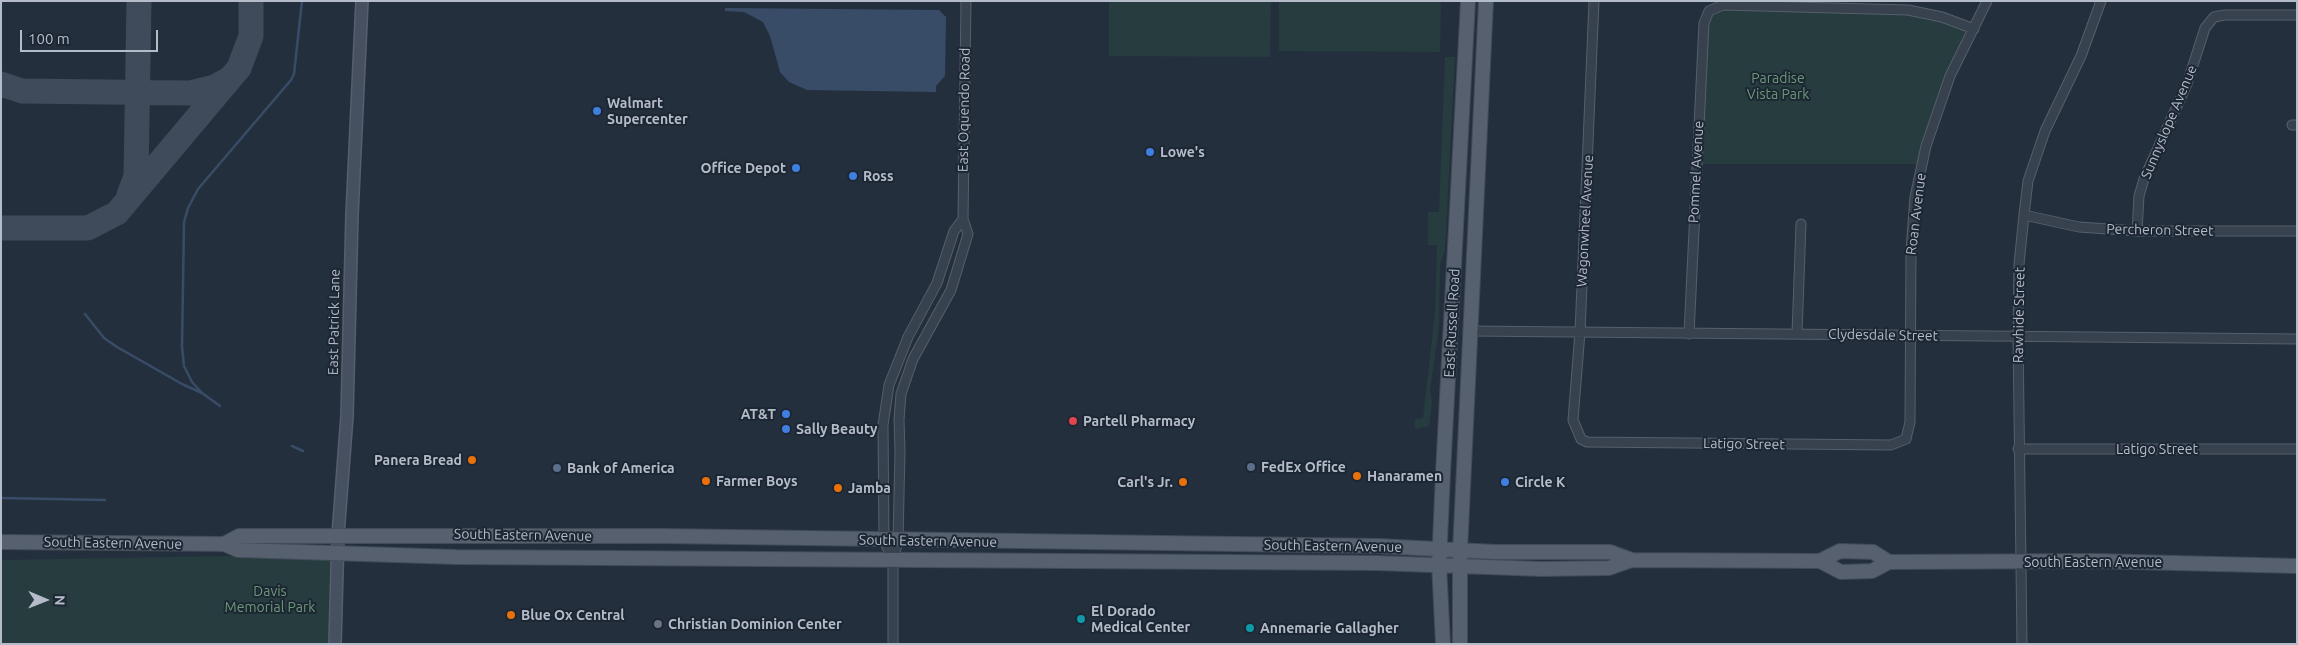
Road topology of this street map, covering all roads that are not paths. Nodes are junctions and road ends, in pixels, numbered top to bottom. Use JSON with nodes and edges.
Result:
{"nodes":[{"id":1,"x":362,"y":1,"type":"edge"},
{"id":2,"x":966,"y":1,"type":"edge"},
{"id":3,"x":1468,"y":1,"type":"edge"},
{"id":4,"x":1486,"y":1,"type":"edge"},
{"id":5,"x":1594,"y":1,"type":"edge"},
{"id":6,"x":1987,"y":1,"type":"edge"},
{"id":7,"x":2101,"y":1,"type":"edge"},
{"id":8,"x":2297,"y":16,"type":"edge"},
{"id":9,"x":1974,"y":29,"type":"junction"},
{"id":10,"x":2024,"y":215,"type":"junction"},
{"id":11,"x":963,"y":219,"type":"junction"},
{"id":12,"x":1801,"y":224,"type":"dead end"},
{"id":13,"x":1457,"y":226,"type":"junction"},
{"id":14,"x":1475,"y":227,"type":"junction"},
{"id":15,"x":2297,"y":231,"type":"edge"},
{"id":16,"x":2137,"y":232,"type":"junction"},
{"id":17,"x":1470,"y":331,"type":"junction"},
{"id":18,"x":1580,"y":332,"type":"junction"},
{"id":19,"x":1688,"y":334,"type":"junction"},
{"id":20,"x":1797,"y":334,"type":"junction"},
{"id":21,"x":1909,"y":335,"type":"junction"},
{"id":22,"x":2018,"y":336,"type":"junction"},
{"id":23,"x":2297,"y":339,"type":"edge"},
{"id":24,"x":1581,"y":439,"type":"joint"},
{"id":25,"x":1906,"y":439,"type":"joint"},
{"id":26,"x":2018,"y":449,"type":"junction"},
{"id":27,"x":2297,"y":449,"type":"edge"},
{"id":28,"x":338,"y":535,"type":"junction"},
{"id":29,"x":884,"y":541,"type":"junction"},
{"id":30,"x":898,"y":541,"type":"junction"},
{"id":31,"x":1,"y":542,"type":"edge"},
{"id":32,"x":1154,"y":543,"type":"junction"},
{"id":33,"x":224,"y":544,"type":"junction"},
{"id":34,"x":1440,"y":549,"type":"junction"},
{"id":35,"x":1460,"y":550,"type":"junction"},
{"id":36,"x":338,"y":554,"type":"junction"},
{"id":37,"x":893,"y":559,"type":"junction"},
{"id":38,"x":1632,"y":560,"type":"junction"},
{"id":39,"x":1158,"y":561,"type":"junction"},
{"id":40,"x":1820,"y":561,"type":"junction"},
{"id":41,"x":1889,"y":562,"type":"junction"},
{"id":42,"x":2021,"y":562,"type":"junction"},
{"id":43,"x":1440,"y":564,"type":"junction"},
{"id":44,"x":1459,"y":565,"type":"junction"},
{"id":45,"x":2297,"y":566,"type":"edge"},
{"id":46,"x":335,"y":644,"type":"edge"},
{"id":47,"x":893,"y":644,"type":"edge"},
{"id":48,"x":1443,"y":644,"type":"edge"},
{"id":49,"x":1460,"y":644,"type":"edge"},
{"id":50,"x":2022,"y":644,"type":"edge"}],
"edges":[{"from":1,"to":28,"type":"street","name":"East Patrick Lane"},
{"from":2,"to":11,"type":"street","name":"East Oquendo Road"},
{"from":3,"to":13,"type":"main road","name":"East Russell Road"},
{"from":4,"to":14,"type":"main road","name":"East Russell Road"},
{"from":5,"to":18,"type":"street","name":"Wagonwheel Avenue"},
{"from":6,"to":9,"type":"street","name":"Roan Avenue"},
{"from":7,"to":10,"type":"street","name":"Rawhide Street"},
{"from":8,"to":16,"type":"street","name":"Sunnyslope Avenue"},
{"from":9,"to":19,"type":"street","name":"Pommel Avenue"},
{"from":9,"to":21,"type":"street","name":"Roan Avenue"},
{"from":10,"to":16,"type":"street","name":"Percheron Street"},
{"from":10,"to":22,"type":"street","name":"Rawhide Street"},
{"from":11,"to":29,"type":"street","name":"East Oquendo Road"},
{"from":11,"to":30,"type":"street","name":"East Oquendo Road"},
{"from":12,"to":20,"type":"street"},
{"from":13,"to":14,"type":"main road"},
{"from":13,"to":34,"type":"main road","name":"East Russell Road"},
{"from":14,"to":17,"type":"main road","name":"East Russell Road"},
{"from":15,"to":16,"type":"street","name":"Percheron Street"},
{"from":17,"to":18,"type":"street","name":"Clydesdale Street"},
{"from":17,"to":35,"type":"main road","name":"East Russell Road"},
{"from":18,"to":19,"type":"street","name":"Clydesdale Street"},
{"from":18,"to":24,"type":"street","name":"Wagonwheel Avenue"},
{"from":19,"to":20,"type":"street","name":"Clydesdale Street"},
{"from":20,"to":21,"type":"street","name":"Clydesdale Street"},
{"from":21,"to":22,"type":"street","name":"Clydesdale Street"},
{"from":21,"to":25,"type":"street","name":"Roan Avenue"},
{"from":22,"to":23,"type":"street","name":"Clydesdale Street"},
{"from":22,"to":26,"type":"street","name":"Rawhide Street"},
{"from":24,"to":25,"type":"street","name":"Latigo Street"},
{"from":26,"to":27,"type":"street","name":"Latigo Street"},
{"from":26,"to":42,"type":"street","name":"Rawhide Street"},
{"from":28,"to":29,"type":"main road","name":"South Eastern Avenue"},
{"from":28,"to":33,"type":"main road","name":"South Eastern Avenue"},
{"from":28,"to":36,"type":"street","name":"East Patrick Lane"},
{"from":29,"to":30,"type":"main road","name":"South Eastern Avenue"},
{"from":29,"to":37,"type":"street","name":"East Oquendo Road"},
{"from":30,"to":32,"type":"main road","name":"South Eastern Avenue"},
{"from":30,"to":37,"type":"street","name":"East Oquendo Road"},
{"from":31,"to":33,"type":"main road","name":"South Eastern Avenue"},
{"from":32,"to":34,"type":"main road","name":"South Eastern Avenue"},
{"from":32,"to":39,"type":"main road"},
{"from":33,"to":36,"type":"main road","name":"South Eastern Avenue"},
{"from":34,"to":35,"type":"main road","name":"South Eastern Avenue"},
{"from":34,"to":43,"type":"main road","name":"East Russell Road"},
{"from":35,"to":38,"type":"main road","name":"South Eastern Avenue"},
{"from":35,"to":44,"type":"main road","name":"East Russell Road"},
{"from":36,"to":37,"type":"main road","name":"South Eastern Avenue"},
{"from":36,"to":46,"type":"street","name":"East Patrick Lane"},
{"from":37,"to":39,"type":"main road","name":"South Eastern Avenue"},
{"from":37,"to":47,"type":"street","name":"East Oquendo Road"},
{"from":38,"to":40,"type":"main road","name":"South Eastern Avenue"},
{"from":38,"to":44,"type":"main road","name":"South Eastern Avenue"},
{"from":39,"to":43,"type":"main road","name":"South Eastern Avenue"},
{"from":40,"to":41,"type":"main road","name":"South Eastern Avenue"},
{"from":40,"to":41,"type":"main road","name":"South Eastern Avenue"},
{"from":41,"to":42,"type":"main road","name":"South Eastern Avenue"},
{"from":42,"to":45,"type":"main road","name":"South Eastern Avenue"},
{"from":42,"to":50,"type":"street","name":"Rawhide Street"},
{"from":43,"to":44,"type":"main road","name":"South Eastern Avenue"},
{"from":43,"to":48,"type":"main road","name":"East Russell Road"},
{"from":44,"to":49,"type":"main road","name":"East Russell Road"}]}
